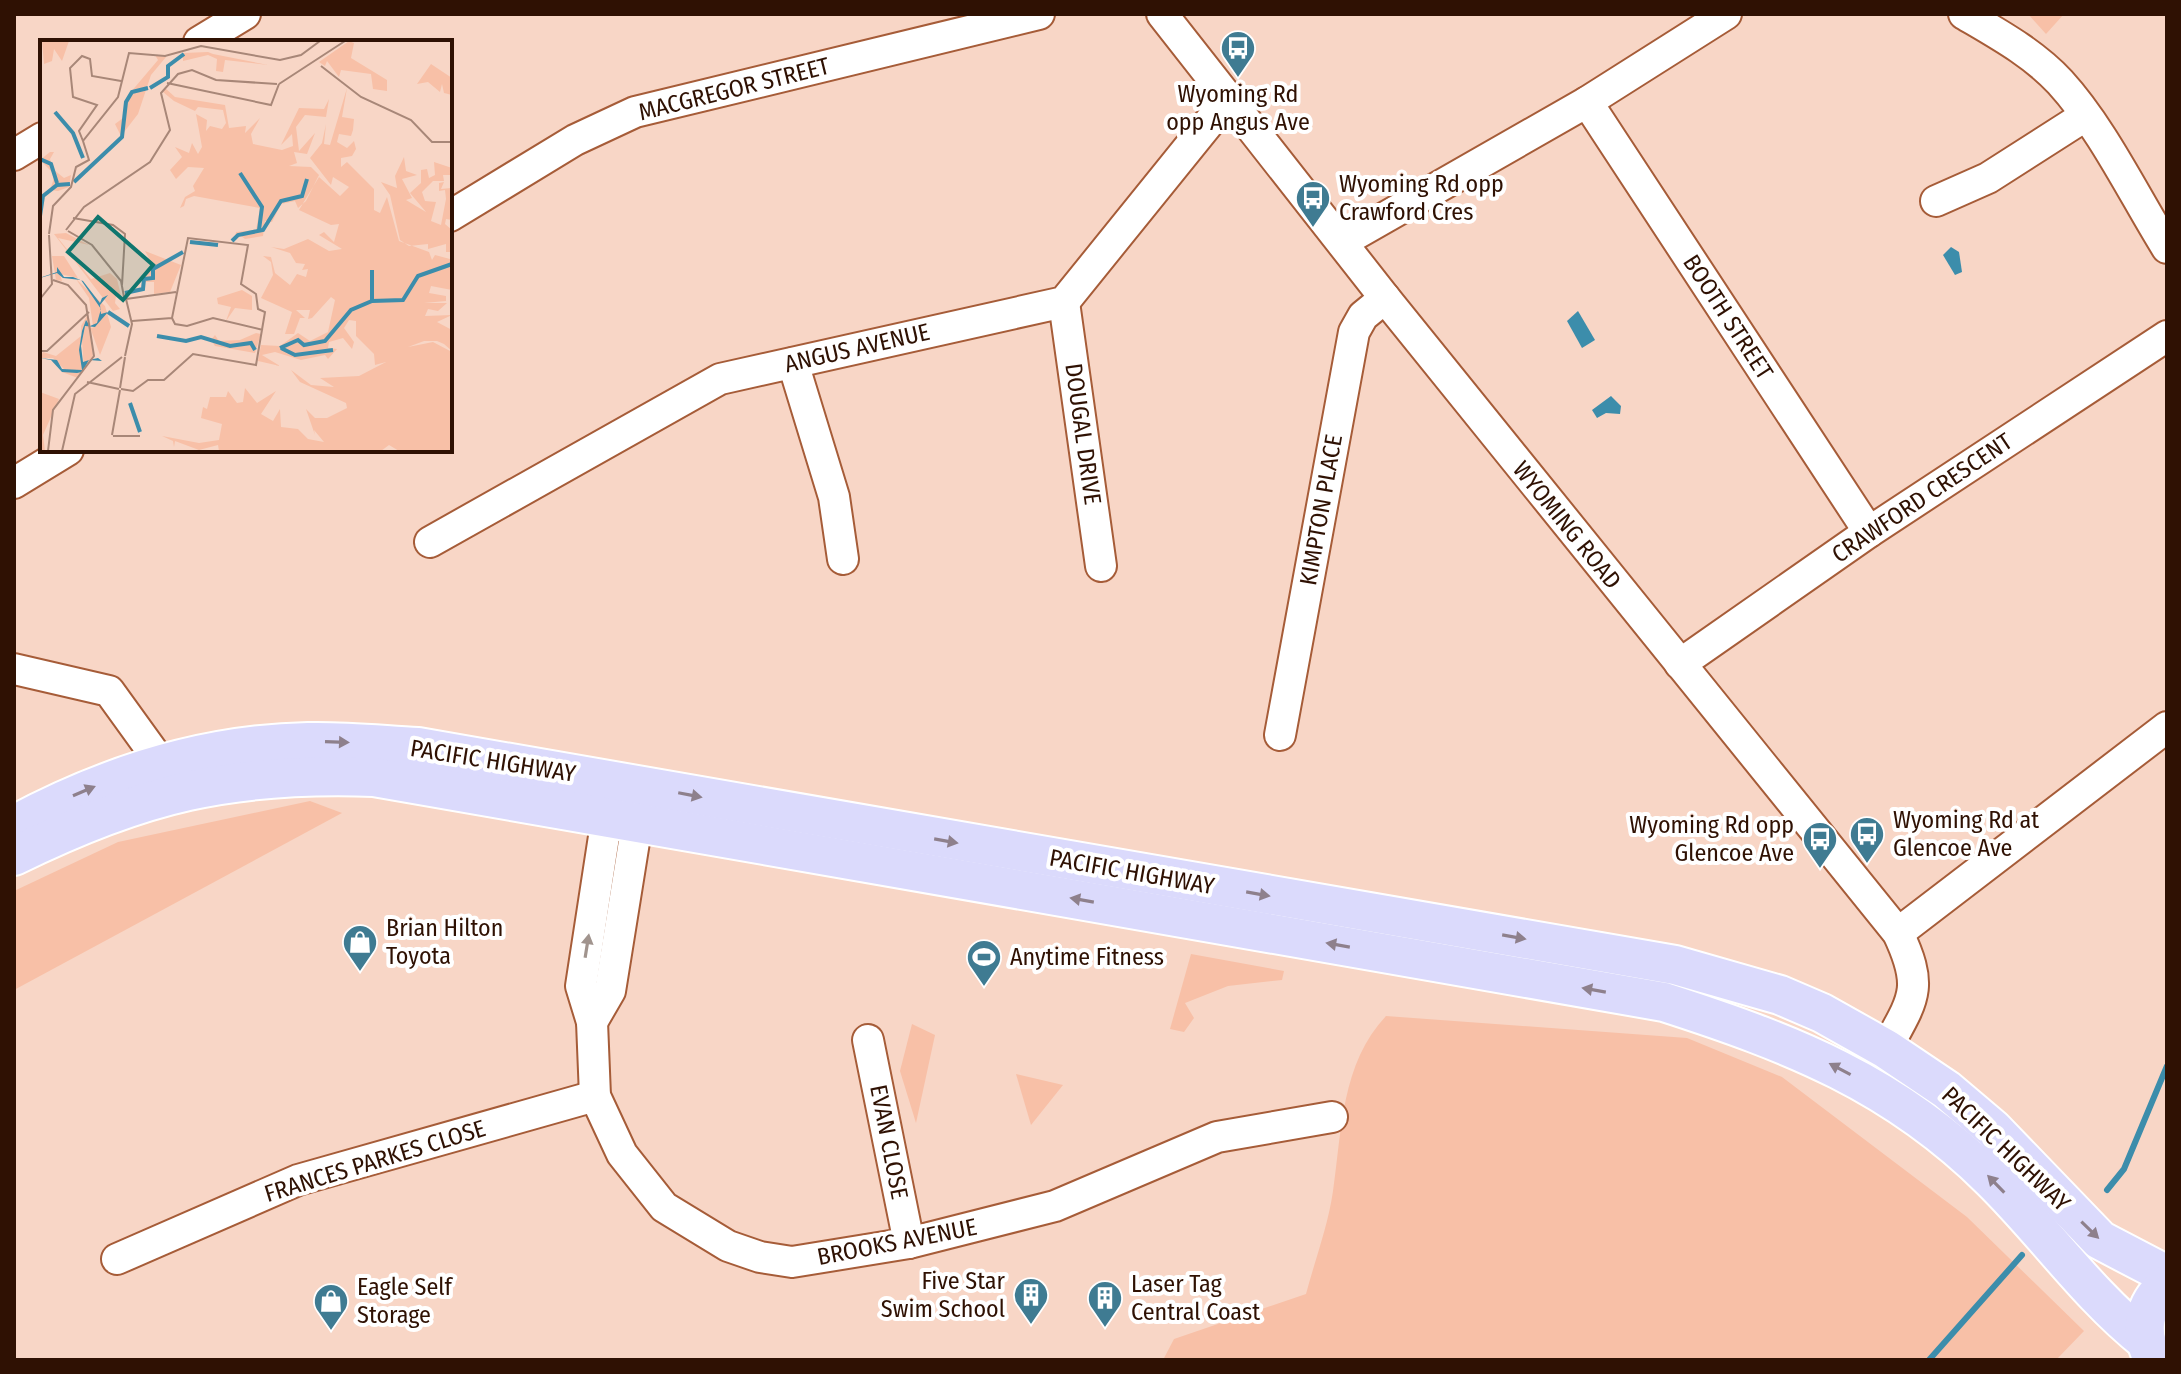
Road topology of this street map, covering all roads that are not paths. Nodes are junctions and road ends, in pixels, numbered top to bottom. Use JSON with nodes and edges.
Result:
{"nodes":[{"id":1,"x":245,"y":14,"type":"edge"},
{"id":2,"x":1039,"y":14,"type":"edge"},
{"id":3,"x":1162,"y":14,"type":"edge"},
{"id":4,"x":1726,"y":14,"type":"edge"},
{"id":5,"x":1964,"y":14,"type":"edge"},
{"id":6,"x":202,"y":40,"type":"edge"},
{"id":7,"x":1228,"y":99,"type":"junction"},
{"id":8,"x":1587,"y":102,"type":"junction"},
{"id":9,"x":2085,"y":116,"type":"junction"},
{"id":10,"x":40,"y":139,"type":"edge"},
{"id":11,"x":14,"y":155,"type":"edge"},
{"id":12,"x":1936,"y":201,"type":"dead end"},
{"id":13,"x":452,"y":215,"type":"edge"},
{"id":14,"x":1342,"y":242,"type":"junction"},
{"id":15,"x":2167,"y":248,"type":"edge"},
{"id":16,"x":1385,"y":298,"type":"junction"},
{"id":17,"x":1064,"y":302,"type":"junction"},
{"id":18,"x":2167,"y":336,"type":"edge"},
{"id":19,"x":793,"y":363,"type":"junction"},
{"id":20,"x":65,"y":452,"type":"edge"},
{"id":21,"x":14,"y":483,"type":"edge"},
{"id":22,"x":1869,"y":532,"type":"junction"},
{"id":23,"x":430,"y":542,"type":"dead end"},
{"id":24,"x":843,"y":559,"type":"dead end"},
{"id":25,"x":1101,"y":566,"type":"dead end"},
{"id":26,"x":1680,"y":664,"type":"junction"},
{"id":27,"x":14,"y":669,"type":"edge"},
{"id":28,"x":2167,"y":727,"type":"edge"},
{"id":29,"x":1280,"y":735,"type":"dead end"},
{"id":30,"x":161,"y":763,"type":"junction"},
{"id":31,"x":614,"y":781,"type":"junction"},
{"id":32,"x":622,"y":820,"type":"junction"},
{"id":33,"x":14,"y":825,"type":"edge"},
{"id":34,"x":14,"y":856,"type":"edge"},
{"id":35,"x":1898,"y":933,"type":"junction"},
{"id":36,"x":868,"y":1040,"type":"dead end"},
{"id":37,"x":1886,"y":1049,"type":"junction"},
{"id":38,"x":595,"y":1096,"type":"junction"},
{"id":39,"x":1332,"y":1117,"type":"dead end"},
{"id":40,"x":1952,"y":1143,"type":"junction"},
{"id":41,"x":909,"y":1243,"type":"junction"},
{"id":42,"x":117,"y":1259,"type":"dead end"},
{"id":43,"x":2167,"y":1275,"type":"edge"},
{"id":44,"x":2167,"y":1285,"type":"edge"},
{"id":45,"x":2146,"y":1351,"type":"edge"}],
"edges":[{"from":1,"to":6,"type":"street"},
{"from":2,"to":13,"type":"street","name":"MACGREGOR STREET"},
{"from":3,"to":7,"type":"street","name":"WYOMING ROAD"},
{"from":4,"to":8,"type":"street"},
{"from":5,"to":9,"type":"street"},
{"from":7,"to":14,"type":"street","name":"WYOMING ROAD"},
{"from":7,"to":17,"type":"street"},
{"from":8,"to":14,"type":"street"},
{"from":8,"to":22,"type":"street","name":"BOOTH STREET"},
{"from":9,"to":12,"type":"street"},
{"from":9,"to":15,"type":"street"},
{"from":10,"to":11,"type":"street"},
{"from":14,"to":16,"type":"street","name":"WYOMING ROAD"},
{"from":16,"to":26,"type":"street","name":"WYOMING ROAD"},
{"from":16,"to":29,"type":"street","name":"KIMPTON PLACE"},
{"from":17,"to":19,"type":"street","name":"ANGUS AVENUE"},
{"from":17,"to":25,"type":"street","name":"DOUGAL DRIVE"},
{"from":18,"to":22,"type":"street","name":"CRAWFORD CRESCENT"},
{"from":19,"to":23,"type":"street","name":"ANGUS AVENUE"},
{"from":19,"to":24,"type":"street"},
{"from":20,"to":21,"type":"street"},
{"from":22,"to":26,"type":"street","name":"CRAWFORD CRESCENT"},
{"from":26,"to":35,"type":"street","name":"WYOMING ROAD"},
{"from":27,"to":30,"type":"street"},
{"from":28,"to":35,"type":"street"},
{"from":30,"to":31,"type":"main road","name":"PACIFIC HIGHWAY","one_way":true},
{"from":33,"to":30,"type":"main road","name":"PACIFIC HIGHWAY","one_way":true},
{"from":31,"to":32,"type":"street"},
{"from":31,"to":37,"type":"main road","name":"PACIFIC HIGHWAY","one_way":true},
{"from":32,"to":34,"type":"main road","name":"PACIFIC HIGHWAY"},
{"from":32,"to":38,"type":"street","name":"BROOKS AVENUE"},
{"from":40,"to":32,"type":"main road","name":"PACIFIC HIGHWAY","one_way":true},
{"from":35,"to":37,"type":"street","name":"WYOMING ROAD"},
{"from":36,"to":41,"type":"street","name":"EVAN CLOSE"},
{"from":37,"to":40,"type":"main road"},
{"from":37,"to":43,"type":"main road","name":"PACIFIC HIGHWAY","one_way":true},
{"from":38,"to":41,"type":"street","name":"BROOKS AVENUE"},
{"from":38,"to":42,"type":"street","name":"FRANCES PARKES CLOSE"},
{"from":39,"to":41,"type":"street","name":"BROOKS AVENUE"},
{"from":45,"to":40,"type":"main road","name":"PACIFIC HIGHWAY","one_way":true},
{"from":44,"to":45,"type":"main road"}]}
